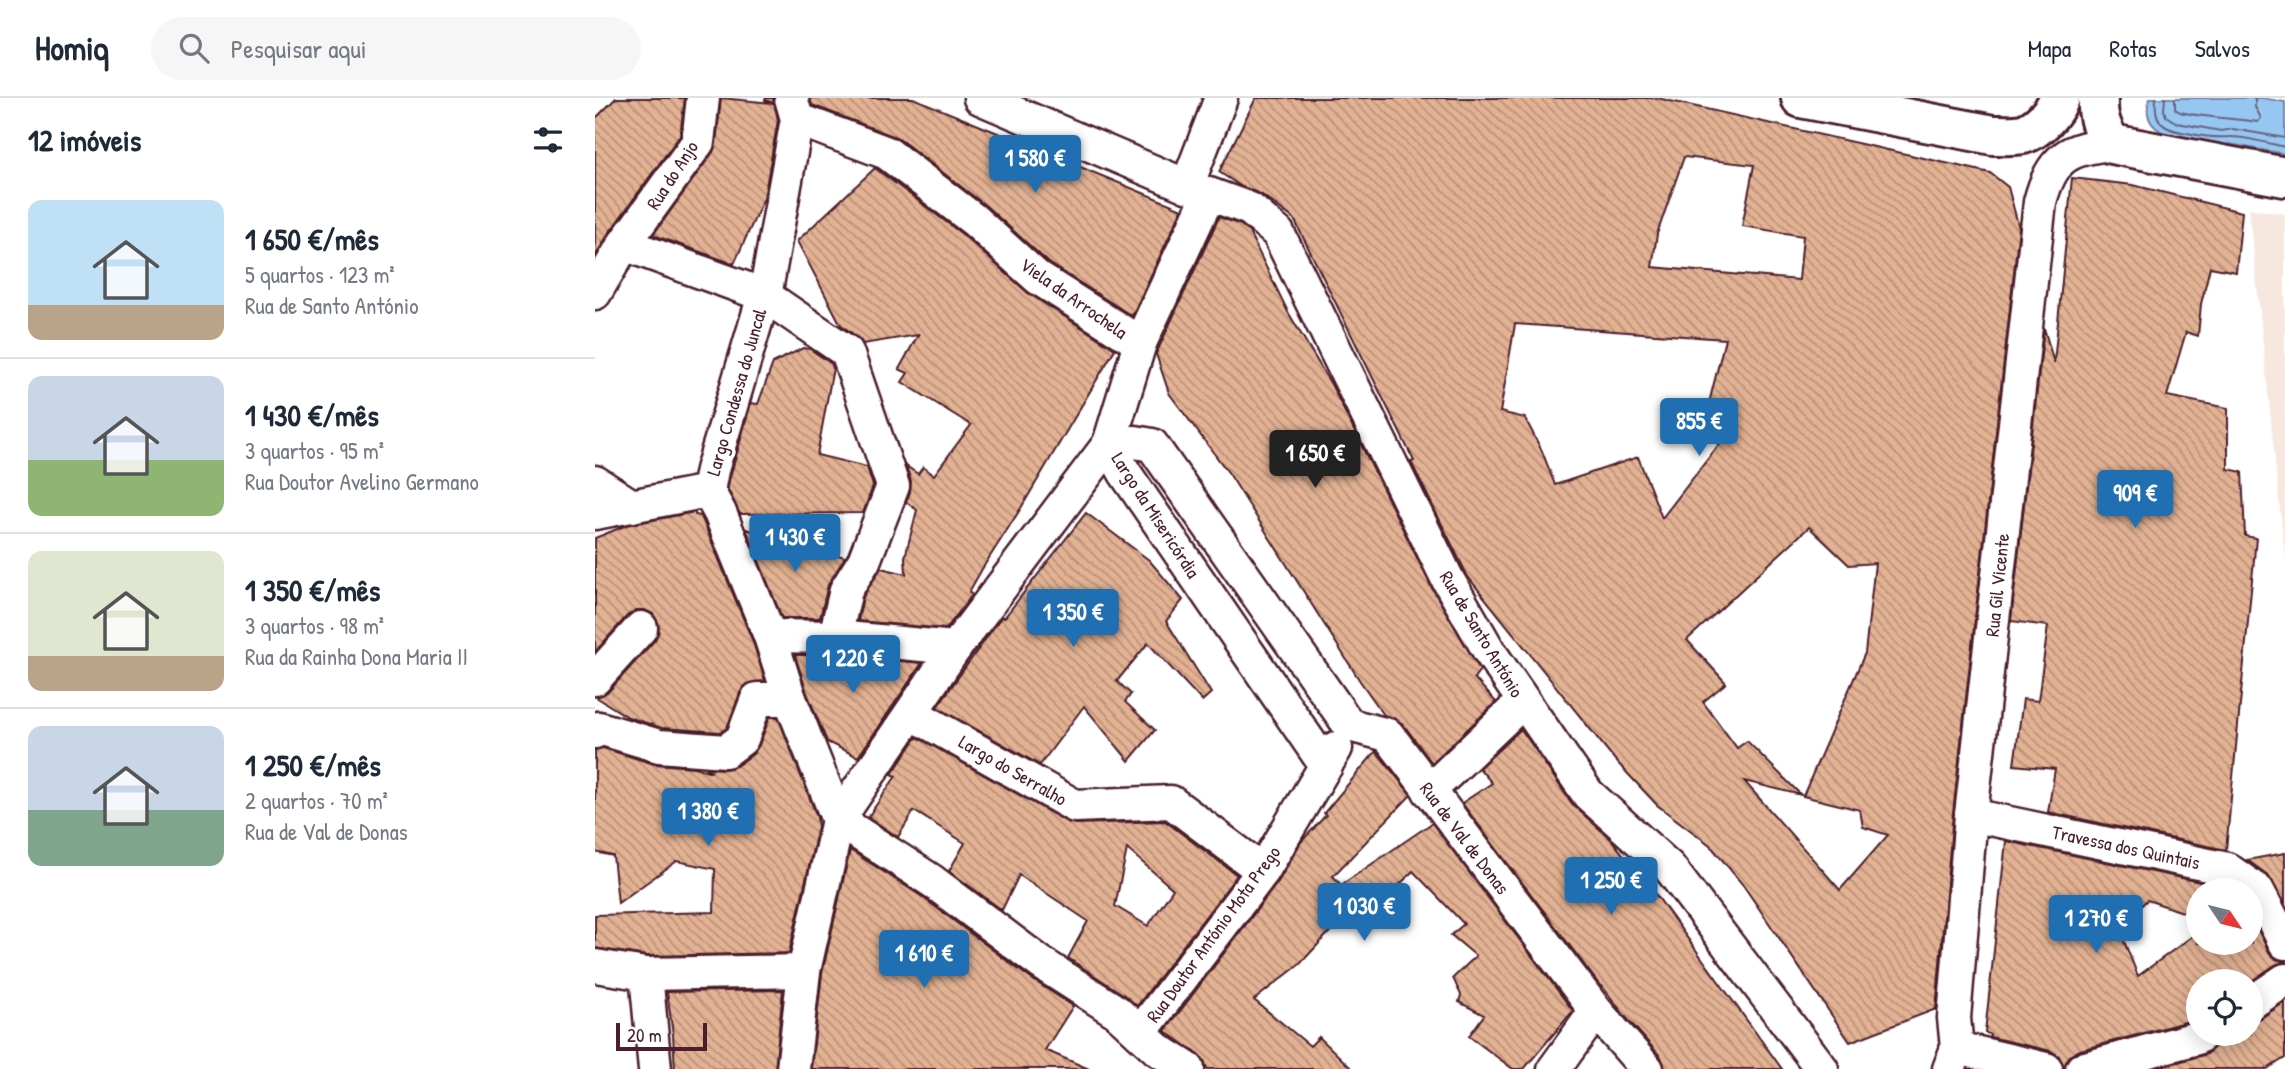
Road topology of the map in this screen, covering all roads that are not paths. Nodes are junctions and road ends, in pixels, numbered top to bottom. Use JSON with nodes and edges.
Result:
{"nodes":[{"id":1,"x":703,"y":98,"type":"edge"},
{"id":2,"x":980,"y":98,"type":"edge"},
{"id":3,"x":1221,"y":98,"type":"edge"},
{"id":4,"x":1801,"y":98,"type":"edge"},
{"id":5,"x":2060,"y":98,"type":"edge"},
{"id":6,"x":2098,"y":98,"type":"edge"},
{"id":7,"x":794,"y":108,"type":"edge"},
{"id":8,"x":2112,"y":144,"type":"junction"},
{"id":9,"x":2285,"y":177,"type":"edge"},
{"id":10,"x":1196,"y":194,"type":"junction"},
{"id":11,"x":624,"y":244,"type":"junction"},
{"id":12,"x":595,"y":293,"type":"edge"},
{"id":13,"x":764,"y":295,"type":"junction"},
{"id":14,"x":1140,"y":343,"type":"junction"},
{"id":15,"x":1109,"y":444,"type":"junction"},
{"id":16,"x":595,"y":482,"type":"edge"},
{"id":17,"x":708,"y":491,"type":"junction"},
{"id":18,"x":632,"y":506,"type":"junction"},
{"id":19,"x":595,"y":513,"type":"edge"},
{"id":20,"x":641,"y":628,"type":"dead end"},
{"id":21,"x":770,"y":636,"type":"junction"},
{"id":22,"x":835,"y":637,"type":"junction"},
{"id":23,"x":955,"y":648,"type":"junction"},
{"id":24,"x":595,"y":679,"type":"edge"},
{"id":25,"x":790,"y":699,"type":"junction"},
{"id":26,"x":1513,"y":712,"type":"dead end"},
{"id":27,"x":913,"y":714,"type":"junction"},
{"id":28,"x":596,"y":724,"type":"edge"},
{"id":29,"x":1349,"y":725,"type":"junction"},
{"id":30,"x":1326,"y":766,"type":"junction"},
{"id":31,"x":1429,"y":791,"type":"junction"},
{"id":32,"x":1971,"y":815,"type":"junction"},
{"id":33,"x":838,"y":820,"type":"junction"},
{"id":34,"x":1263,"y":871,"type":"junction"},
{"id":35,"x":2285,"y":943,"type":"edge"},
{"id":36,"x":595,"y":966,"type":"edge"},
{"id":37,"x":804,"y":971,"type":"junction"},
{"id":38,"x":646,"y":974,"type":"junction"},
{"id":39,"x":2285,"y":980,"type":"edge"},
{"id":40,"x":2263,"y":995,"type":"edge"},
{"id":41,"x":1596,"y":1010,"type":"junction"},
{"id":42,"x":2186,"y":1041,"type":"edge"},
{"id":43,"x":1150,"y":1051,"type":"edge"},
{"id":44,"x":1953,"y":1059,"type":"edge"},
{"id":45,"x":655,"y":1069,"type":"edge"},
{"id":46,"x":793,"y":1069,"type":"edge"},
{"id":47,"x":1188,"y":1069,"type":"edge"},
{"id":48,"x":1553,"y":1069,"type":"edge"},
{"id":49,"x":1647,"y":1069,"type":"edge"},
{"id":50,"x":1822,"y":1069,"type":"edge"},
{"id":51,"x":2046,"y":1069,"type":"edge"},
{"id":52,"x":2082,"y":1069,"type":"edge"}],
"edges":[{"from":1,"to":11,"type":"street","name":"Rua do Anjo"},
{"from":2,"to":10,"type":"street","name":"Rua de Santo António"},
{"from":3,"to":10,"type":"street"},
{"from":4,"to":5,"type":"main road"},
{"from":6,"to":8,"type":"main road"},
{"from":7,"to":13,"type":"street"},
{"from":7,"to":14,"type":"street","name":"Viela da Arrochela"},
{"from":8,"to":9,"type":"main road"},
{"from":8,"to":32,"type":"street","name":"Rua Gil Vicente"},
{"from":10,"to":14,"type":"street"},
{"from":10,"to":50,"type":"street","name":"Rua de Santo António"},
{"from":11,"to":12,"type":"street"},
{"from":11,"to":13,"type":"street","name":"Largo Condessa do Juncal"},
{"from":13,"to":17,"type":"street","name":"Largo Condessa do Juncal"},
{"from":13,"to":22,"type":"street"},
{"from":14,"to":15,"type":"street"},
{"from":15,"to":23,"type":"street"},
{"from":15,"to":29,"type":"street","name":"Largo da Misericórdia"},
{"from":15,"to":30,"type":"street","name":"Largo da Misericórdia"},
{"from":16,"to":18,"type":"street"},
{"from":17,"to":18,"type":"street","name":"Largo Condessa do Juncal"},
{"from":17,"to":21,"type":"street"},
{"from":18,"to":19,"type":"street","name":"Largo Condessa do Juncal"},
{"from":20,"to":24,"type":"street"},
{"from":21,"to":22,"type":"street"},
{"from":21,"to":25,"type":"street"},
{"from":22,"to":23,"type":"street"},
{"from":23,"to":27,"type":"street"},
{"from":25,"to":28,"type":"street"},
{"from":25,"to":33,"type":"street"},
{"from":26,"to":31,"type":"street"},
{"from":27,"to":33,"type":"street"},
{"from":27,"to":34,"type":"street","name":"Largo do Serralho"},
{"from":29,"to":30,"type":"street","name":"Rua Doutor António Mota Prego"},
{"from":29,"to":31,"type":"street","name":"Rua de Val de Donas"},
{"from":30,"to":34,"type":"street","name":"Rua Doutor António Mota Prego"},
{"from":31,"to":41,"type":"street","name":"Rua de Val de Donas"},
{"from":32,"to":35,"type":"street","name":"Travessa dos Quintais"},
{"from":32,"to":44,"type":"street","name":"Rua Gil Vicente"},
{"from":33,"to":37,"type":"street"},
{"from":33,"to":43,"type":"street"},
{"from":34,"to":43,"type":"street","name":"Rua Doutor António Mota Prego"},
{"from":36,"to":38,"type":"street"},
{"from":37,"to":38,"type":"street"},
{"from":37,"to":46,"type":"street"},
{"from":38,"to":45,"type":"street"},
{"from":39,"to":40,"type":"street"},
{"from":41,"to":48,"type":"street"},
{"from":41,"to":49,"type":"street","name":"Rua de Val de Donas"},
{"from":42,"to":52,"type":"street"},
{"from":43,"to":47,"type":"street"},
{"from":44,"to":51,"type":"street"}]}
